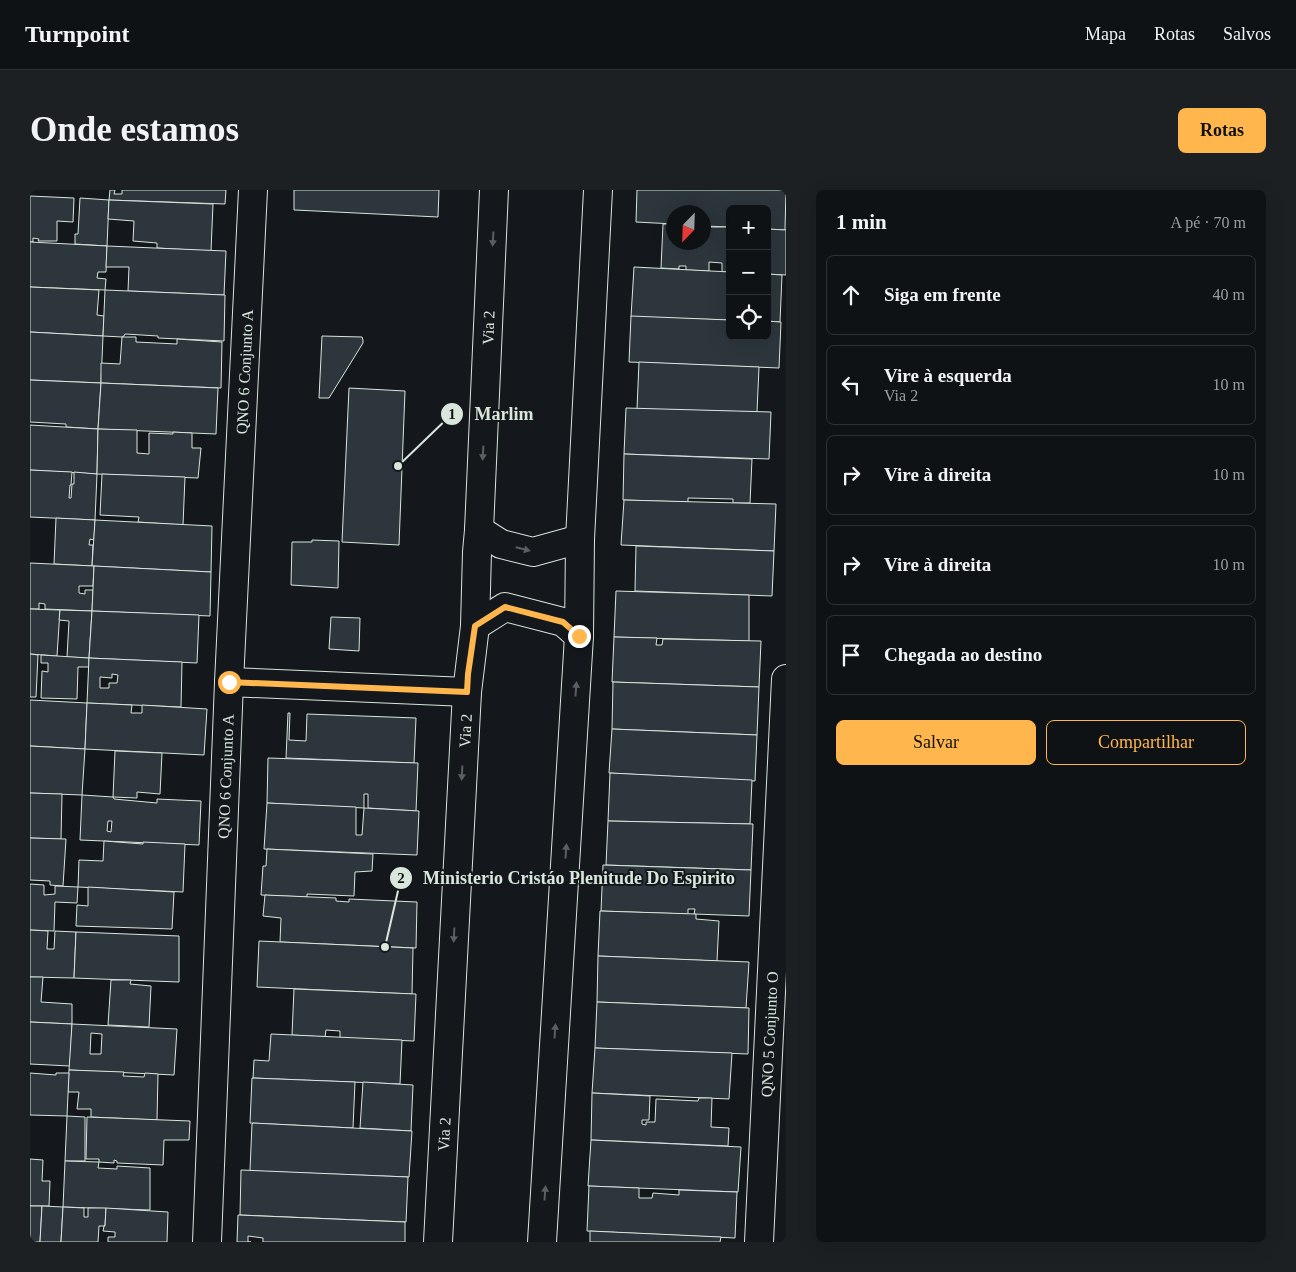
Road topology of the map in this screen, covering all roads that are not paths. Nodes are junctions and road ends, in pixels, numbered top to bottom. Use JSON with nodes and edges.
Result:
{"nodes":[{"id":1,"x":253,"y":190,"type":"edge"},
{"id":2,"x":494,"y":190,"type":"edge"},
{"id":3,"x":598,"y":190,"type":"edge"},
{"id":4,"x":479,"y":530,"type":"junction"},
{"id":5,"x":580,"y":539,"type":"junction"},
{"id":6,"x":475,"y":626,"type":"junction"},
{"id":7,"x":579,"y":636,"type":"junction"},
{"id":8,"x":786,"y":678,"type":"edge"},
{"id":9,"x":229,"y":682,"type":"junction"},
{"id":10,"x":467,"y":692,"type":"junction"},
{"id":11,"x":206,"y":1242,"type":"edge"},
{"id":12,"x":438,"y":1242,"type":"edge"},
{"id":13,"x":542,"y":1242,"type":"edge"},
{"id":14,"x":759,"y":1242,"type":"edge"}],
"edges":[{"from":1,"to":9,"type":"main road","name":"QNO 6 Conjunto A"},
{"from":2,"to":4,"type":"main road","name":"Via 2","one_way":true},
{"from":3,"to":5,"type":"main road"},
{"from":4,"to":5,"type":"main road","one_way":true},
{"from":4,"to":6,"type":"main road","name":"Via 2"},
{"from":5,"to":7,"type":"main road"},
{"from":6,"to":7,"type":"main road"},
{"from":6,"to":10,"type":"main road","name":"Via 2"},
{"from":13,"to":7,"type":"main road","one_way":true},
{"from":8,"to":14,"type":"main road","name":"QNO 5 Conjunto O"},
{"from":9,"to":10,"type":"main road"},
{"from":9,"to":11,"type":"main road","name":"QNO 6 Conjunto A"},
{"from":10,"to":12,"type":"main road","name":"Via 2","one_way":true}]}
